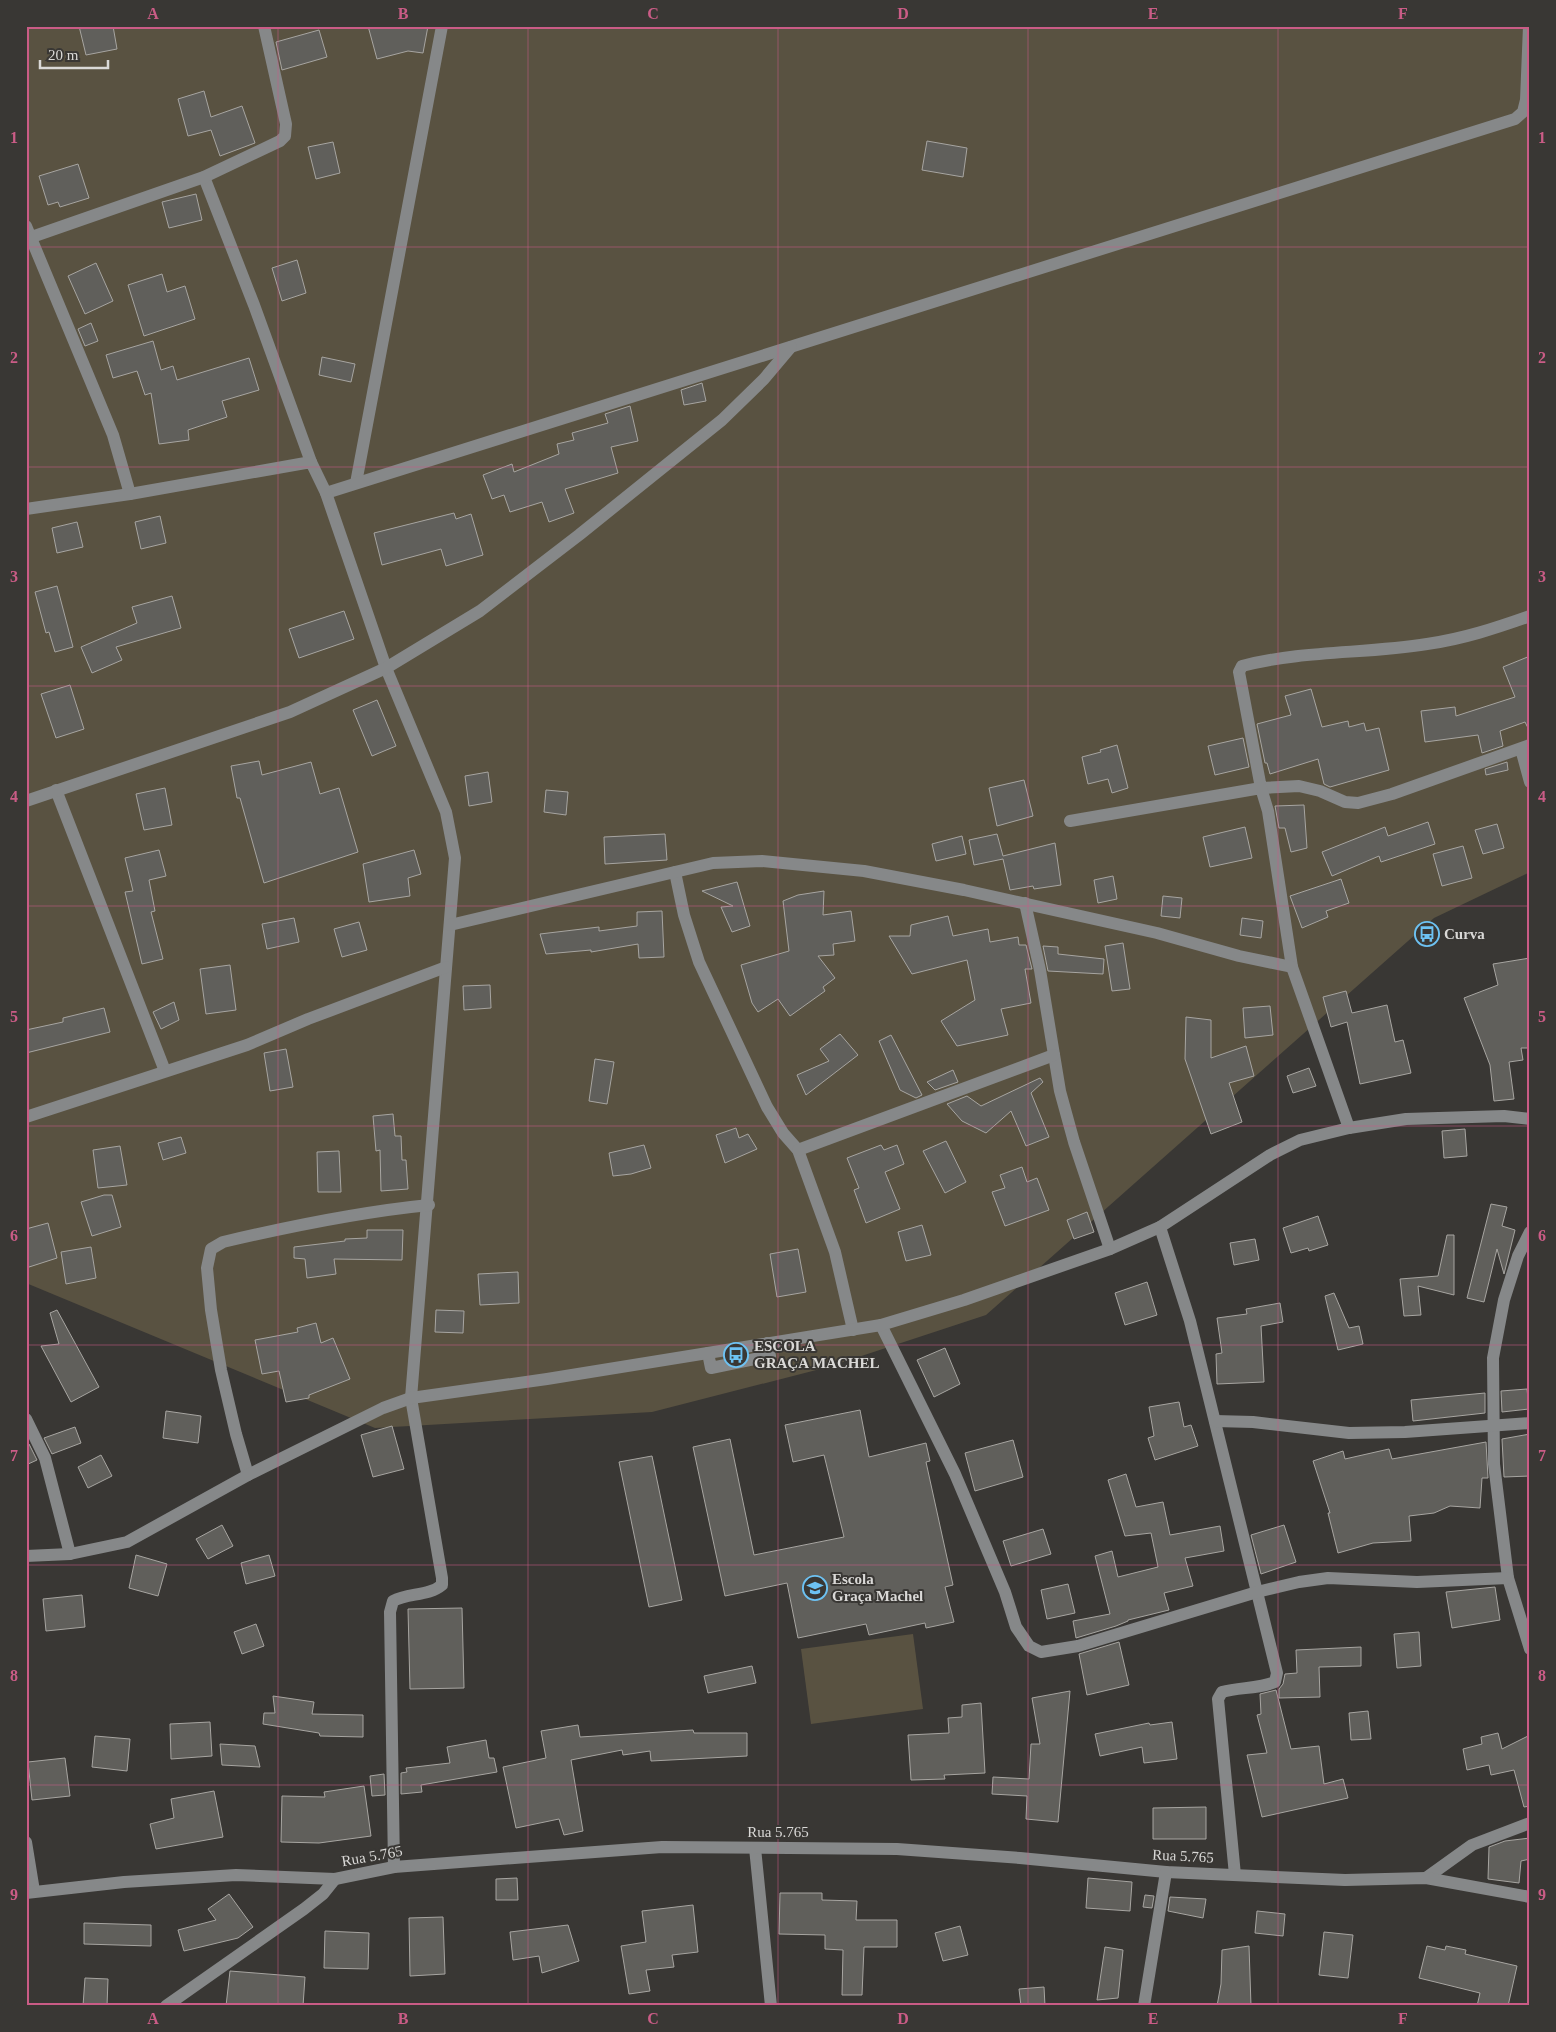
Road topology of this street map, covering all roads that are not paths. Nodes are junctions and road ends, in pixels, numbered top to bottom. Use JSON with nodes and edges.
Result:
{"nodes":[{"id":1,"x":264,"y":26,"type":"edge"},
{"id":2,"x":442,"y":26,"type":"edge"},
{"id":3,"x":1529,"y":26,"type":"edge"},
{"id":4,"x":204,"y":177,"type":"junction"},
{"id":5,"x":27,"y":234,"type":"edge"},
{"id":6,"x":791,"y":346,"type":"junction"},
{"id":7,"x":311,"y":462,"type":"junction"},
{"id":8,"x":356,"y":483,"type":"junction"},
{"id":9,"x":130,"y":494,"type":"junction"},
{"id":10,"x":326,"y":494,"type":"junction"},
{"id":11,"x":26,"y":509,"type":"edge"},
{"id":12,"x":1530,"y":616,"type":"edge"},
{"id":13,"x":386,"y":668,"type":"junction"},
{"id":14,"x":1525,"y":747,"type":"edge"},
{"id":15,"x":1530,"y":782,"type":"edge"},
{"id":16,"x":1261,"y":788,"type":"junction"},
{"id":17,"x":56,"y":790,"type":"junction"},
{"id":18,"x":26,"y":801,"type":"edge"},
{"id":19,"x":1070,"y":821,"type":"dead end"},
{"id":20,"x":675,"y":872,"type":"junction"},
{"id":21,"x":1025,"y":903,"type":"junction"},
{"id":22,"x":450,"y":925,"type":"junction"},
{"id":23,"x":446,"y":967,"type":"junction"},
{"id":24,"x":1292,"y":967,"type":"junction"},
{"id":25,"x":1054,"y":1054,"type":"junction"},
{"id":26,"x":165,"y":1071,"type":"junction"},
{"id":27,"x":26,"y":1117,"type":"edge"},
{"id":28,"x":1530,"y":1119,"type":"edge"},
{"id":29,"x":1349,"y":1128,"type":"junction"},
{"id":30,"x":798,"y":1150,"type":"junction"},
{"id":31,"x":428,"y":1205,"type":"junction"},
{"id":32,"x":1160,"y":1227,"type":"junction"},
{"id":33,"x":1530,"y":1232,"type":"edge"},
{"id":34,"x":1110,"y":1249,"type":"junction"},
{"id":35,"x":881,"y":1325,"type":"junction"},
{"id":36,"x":853,"y":1330,"type":"junction"},
{"id":37,"x":411,"y":1398,"type":"junction"},
{"id":38,"x":26,"y":1419,"type":"edge"},
{"id":39,"x":1215,"y":1421,"type":"junction"},
{"id":40,"x":1530,"y":1423,"type":"edge"},
{"id":41,"x":1493,"y":1425,"type":"junction"},
{"id":42,"x":248,"y":1475,"type":"junction"},
{"id":43,"x":70,"y":1554,"type":"junction"},
{"id":44,"x":26,"y":1556,"type":"edge"},
{"id":45,"x":1508,"y":1578,"type":"junction"},
{"id":46,"x":1257,"y":1592,"type":"junction"},
{"id":47,"x":1530,"y":1649,"type":"edge"},
{"id":48,"x":1530,"y":1823,"type":"edge"},
{"id":49,"x":26,"y":1842,"type":"edge"},
{"id":50,"x":756,"y":1848,"type":"junction"},
{"id":51,"x":394,"y":1867,"type":"junction"},
{"id":52,"x":1166,"y":1872,"type":"junction"},
{"id":53,"x":1235,"y":1875,"type":"junction"},
{"id":54,"x":1426,"y":1878,"type":"junction"},
{"id":55,"x":335,"y":1879,"type":"junction"},
{"id":56,"x":30,"y":1892,"type":"edge"},
{"id":57,"x":1530,"y":1897,"type":"edge"},
{"id":58,"x":166,"y":2006,"type":"edge"},
{"id":59,"x":771,"y":2006,"type":"edge"},
{"id":60,"x":1144,"y":2006,"type":"edge"}],
"edges":[{"from":1,"to":4,"type":"street"},
{"from":2,"to":8,"type":"street"},
{"from":3,"to":6,"type":"street"},
{"from":4,"to":5,"type":"street"},
{"from":4,"to":7,"type":"street"},
{"from":5,"to":9,"type":"street"},
{"from":6,"to":8,"type":"street"},
{"from":6,"to":13,"type":"street"},
{"from":7,"to":9,"type":"street"},
{"from":7,"to":10,"type":"street"},
{"from":8,"to":10,"type":"street"},
{"from":9,"to":11,"type":"street"},
{"from":10,"to":13,"type":"street"},
{"from":12,"to":16,"type":"street"},
{"from":13,"to":17,"type":"street"},
{"from":13,"to":22,"type":"street"},
{"from":14,"to":15,"type":"street"},
{"from":14,"to":16,"type":"street"},
{"from":16,"to":19,"type":"street"},
{"from":16,"to":24,"type":"street"},
{"from":17,"to":18,"type":"street"},
{"from":17,"to":26,"type":"street"},
{"from":20,"to":21,"type":"street"},
{"from":20,"to":22,"type":"street"},
{"from":20,"to":30,"type":"street"},
{"from":21,"to":24,"type":"street"},
{"from":21,"to":25,"type":"street"},
{"from":22,"to":23,"type":"street"},
{"from":23,"to":26,"type":"street"},
{"from":23,"to":31,"type":"street"},
{"from":24,"to":29,"type":"street"},
{"from":25,"to":30,"type":"street"},
{"from":25,"to":34,"type":"street"},
{"from":26,"to":27,"type":"street"},
{"from":28,"to":29,"type":"street"},
{"from":29,"to":32,"type":"street"},
{"from":30,"to":36,"type":"street"},
{"from":31,"to":37,"type":"street"},
{"from":31,"to":42,"type":"street"},
{"from":32,"to":34,"type":"street"},
{"from":32,"to":39,"type":"street"},
{"from":33,"to":41,"type":"street"},
{"from":34,"to":35,"type":"street"},
{"from":35,"to":36,"type":"street"},
{"from":35,"to":46,"type":"street"},
{"from":36,"to":37,"type":"street"},
{"from":37,"to":42,"type":"street"},
{"from":37,"to":51,"type":"street"},
{"from":38,"to":43,"type":"street"},
{"from":39,"to":41,"type":"street"},
{"from":39,"to":46,"type":"street"},
{"from":40,"to":41,"type":"street"},
{"from":41,"to":45,"type":"street"},
{"from":42,"to":43,"type":"street"},
{"from":43,"to":44,"type":"street"},
{"from":45,"to":46,"type":"street"},
{"from":45,"to":47,"type":"street"},
{"from":46,"to":53,"type":"street"},
{"from":48,"to":54,"type":"street"},
{"from":49,"to":56,"type":"street"},
{"from":50,"to":51,"type":"street","name":"Rua 5.765"},
{"from":50,"to":52,"type":"street","name":"Rua 5.765"},
{"from":50,"to":59,"type":"street"},
{"from":51,"to":55,"type":"street","name":"Rua 5.765"},
{"from":52,"to":53,"type":"street","name":"Rua 5.765"},
{"from":52,"to":60,"type":"street"},
{"from":53,"to":54,"type":"street","name":"Rua 5.765"},
{"from":54,"to":57,"type":"street","name":"Rua 5.765"},
{"from":55,"to":56,"type":"street","name":"Rua 5.765"},
{"from":55,"to":58,"type":"street"}]}
